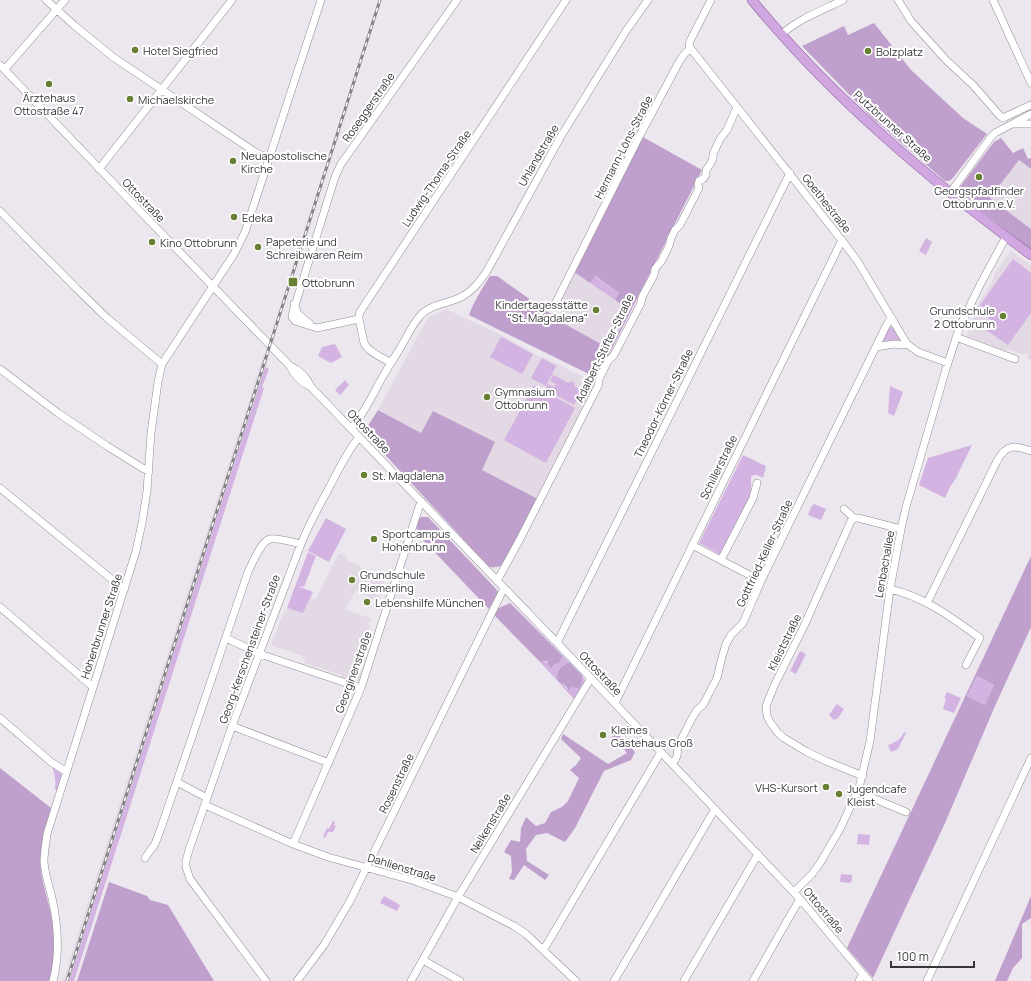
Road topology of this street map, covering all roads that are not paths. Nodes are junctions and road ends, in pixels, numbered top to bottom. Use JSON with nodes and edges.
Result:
{"nodes":[{"id":1,"x":46,"y":0,"type":"edge"},
{"id":2,"x":65,"y":0,"type":"edge"},
{"id":3,"x":232,"y":0,"type":"edge"},
{"id":4,"x":321,"y":0,"type":"edge"},
{"id":5,"x":457,"y":0,"type":"edge"},
{"id":6,"x":566,"y":0,"type":"edge"},
{"id":7,"x":648,"y":0,"type":"edge"},
{"id":8,"x":712,"y":0,"type":"edge"},
{"id":9,"x":752,"y":0,"type":"edge"},
{"id":10,"x":843,"y":0,"type":"edge"},
{"id":11,"x":898,"y":0,"type":"edge"},
{"id":12,"x":994,"y":0,"type":"edge"},
{"id":13,"x":56,"y":10,"type":"junction"},
{"id":14,"x":782,"y":35,"type":"junction"},
{"id":15,"x":691,"y":49,"type":"junction"},
{"id":16,"x":2,"y":67,"type":"edge"},
{"id":17,"x":1031,"y":83,"type":"edge"},
{"id":18,"x":162,"y":89,"type":"junction"},
{"id":19,"x":1031,"y":104,"type":"edge"},
{"id":20,"x":737,"y":107,"type":"junction"},
{"id":21,"x":1031,"y":114,"type":"edge"},
{"id":22,"x":1014,"y":124,"type":"junction"},
{"id":23,"x":1031,"y":124,"type":"edge"},
{"id":24,"x":269,"y":157,"type":"junction"},
{"id":25,"x":100,"y":169,"type":"junction"},
{"id":26,"x":790,"y":173,"type":"junction"},
{"id":27,"x":950,"y":193,"type":"junction"},
{"id":28,"x":0,"y":211,"type":"edge"},
{"id":29,"x":1006,"y":237,"type":"junction"},
{"id":30,"x":842,"y":240,"type":"junction"},
{"id":31,"x":1031,"y":255,"type":"edge"},
{"id":32,"x":212,"y":287,"type":"junction"},
{"id":33,"x":554,"y":306,"type":"dead end"},
{"id":34,"x":892,"y":318,"type":"junction"},
{"id":35,"x":359,"y":319,"type":"junction"},
{"id":36,"x":956,"y":337,"type":"junction"},
{"id":37,"x":907,"y":344,"type":"junction"},
{"id":38,"x":876,"y":347,"type":"junction"},
{"id":39,"x":1015,"y":359,"type":"dead end"},
{"id":40,"x":391,"y":363,"type":"junction"},
{"id":41,"x":948,"y":363,"type":"junction"},
{"id":42,"x":162,"y":364,"type":"junction"},
{"id":43,"x":0,"y":369,"type":"edge"},
{"id":44,"x":351,"y":429,"type":"junction"},
{"id":45,"x":359,"y":437,"type":"junction"},
{"id":46,"x":1031,"y":451,"type":"edge"},
{"id":47,"x":149,"y":471,"type":"junction"},
{"id":48,"x":757,"y":483,"type":"dead end"},
{"id":49,"x":0,"y":488,"type":"edge"},
{"id":50,"x":421,"y":501,"type":"junction"},
{"id":51,"x":844,"y":509,"type":"dead end"},
{"id":52,"x":854,"y":518,"type":"junction"},
{"id":53,"x":901,"y":529,"type":"junction"},
{"id":54,"x":301,"y":544,"type":"junction"},
{"id":55,"x":692,"y":545,"type":"junction"},
{"id":56,"x":721,"y":560,"type":"junction"},
{"id":57,"x":497,"y":581,"type":"junction"},
{"id":58,"x":761,"y":581,"type":"junction"},
{"id":59,"x":125,"y":588,"type":"junction"},
{"id":60,"x":504,"y":588,"type":"junction"},
{"id":61,"x":890,"y":589,"type":"junction"},
{"id":62,"x":927,"y":603,"type":"junction"},
{"id":63,"x":0,"y":607,"type":"edge"},
{"id":64,"x":226,"y":638,"type":"junction"},
{"id":65,"x":557,"y":643,"type":"junction"},
{"id":66,"x":260,"y":654,"type":"junction"},
{"id":67,"x":966,"y":665,"type":"dead end"},
{"id":68,"x":591,"y":678,"type":"junction"},
{"id":69,"x":93,"y":687,"type":"junction"},
{"id":70,"x":361,"y":688,"type":"junction"},
{"id":71,"x":615,"y":703,"type":"junction"},
{"id":72,"x":0,"y":718,"type":"edge"},
{"id":73,"x":232,"y":726,"type":"junction"},
{"id":74,"x":661,"y":752,"type":"junction"},
{"id":75,"x":1031,"y":758,"type":"edge"},
{"id":76,"x":329,"y":763,"type":"junction"},
{"id":77,"x":672,"y":764,"type":"junction"},
{"id":78,"x":66,"y":771,"type":"junction"},
{"id":79,"x":863,"y":776,"type":"junction"},
{"id":80,"x":177,"y":782,"type":"junction"},
{"id":81,"x":858,"y":792,"type":"junction"},
{"id":82,"x":206,"y":801,"type":"junction"},
{"id":83,"x":715,"y":809,"type":"junction"},
{"id":84,"x":906,"y":812,"type":"dead end"},
{"id":85,"x":293,"y":844,"type":"junction"},
{"id":86,"x":758,"y":854,"type":"junction"},
{"id":87,"x":146,"y":858,"type":"dead end"},
{"id":88,"x":367,"y":868,"type":"junction"},
{"id":89,"x":794,"y":892,"type":"junction"},
{"id":90,"x":458,"y":897,"type":"junction"},
{"id":91,"x":800,"y":899,"type":"junction"},
{"id":92,"x":543,"y":950,"type":"junction"},
{"id":93,"x":423,"y":960,"type":"junction"},
{"id":94,"x":863,"y":974,"type":"junction"},
{"id":95,"x":54,"y":981,"type":"edge"},
{"id":96,"x":266,"y":981,"type":"edge"},
{"id":97,"x":297,"y":981,"type":"edge"},
{"id":98,"x":411,"y":981,"type":"edge"},
{"id":99,"x":460,"y":981,"type":"edge"},
{"id":100,"x":576,"y":981,"type":"edge"},
{"id":101,"x":614,"y":981,"type":"edge"},
{"id":102,"x":684,"y":981,"type":"edge"},
{"id":103,"x":753,"y":981,"type":"edge"},
{"id":104,"x":859,"y":981,"type":"edge"},
{"id":105,"x":869,"y":981,"type":"edge"},
{"id":106,"x":927,"y":981,"type":"edge"}],
"edges":[{"from":1,"to":13,"type":"street"},
{"from":2,"to":13,"type":"street"},
{"from":3,"to":18,"type":"street"},
{"from":4,"to":24,"type":"street","name":"Hohenbrunner Straße"},
{"from":5,"to":35,"type":"street","name":"Roseggerstraße"},
{"from":6,"to":35,"type":"street","name":"Ludwig-Thoma-Straße"},
{"from":7,"to":40,"type":"street","name":"Uhlandstraße"},
{"from":8,"to":15,"type":"street","name":"Hermann-Löns-Straße"},
{"from":9,"to":14,"type":"main road","name":"Putzbrunner Straße"},
{"from":10,"to":14,"type":"street"},
{"from":11,"to":19,"type":"street"},
{"from":12,"to":17,"type":"street"},
{"from":13,"to":16,"type":"street"},
{"from":13,"to":18,"type":"street"},
{"from":14,"to":27,"type":"main road","name":"Putzbrunner Straße"},
{"from":15,"to":20,"type":"street","name":"Goethestraße"},
{"from":15,"to":33,"type":"street","name":"Hermann-Löns-Straße"},
{"from":16,"to":25,"type":"street","name":"Ottostraße"},
{"from":18,"to":24,"type":"street"},
{"from":18,"to":25,"type":"street"},
{"from":20,"to":26,"type":"street","name":"Goethestraße"},
{"from":20,"to":57,"type":"street","name":"Adalbert-Stifter-Straße"},
{"from":21,"to":22,"type":"street"},
{"from":22,"to":23,"type":"street"},
{"from":22,"to":27,"type":"street"},
{"from":24,"to":32,"type":"street","name":"Hohenbrunner Straße"},
{"from":25,"to":32,"type":"street","name":"Ottostraße"},
{"from":26,"to":30,"type":"street","name":"Goethestraße"},
{"from":26,"to":65,"type":"street","name":"Theodor-Körner-Straße"},
{"from":27,"to":29,"type":"main road","name":"Putzbrunner Straße"},
{"from":28,"to":42,"type":"street"},
{"from":29,"to":31,"type":"main road","name":"Putzbrunner Straße"},
{"from":29,"to":36,"type":"street","name":"Lenbachallee"},
{"from":30,"to":34,"type":"street","name":"Goethestraße"},
{"from":30,"to":55,"type":"street","name":"Schillerstraße"},
{"from":32,"to":42,"type":"street","name":"Hohenbrunner Straße"},
{"from":32,"to":44,"type":"street","name":"Ottostraße"},
{"from":34,"to":37,"type":"street","name":"Goethestraße"},
{"from":34,"to":38,"type":"street","name":"Gottfried-Keller-Straße"},
{"from":35,"to":40,"type":"street"},
{"from":36,"to":39,"type":"street"},
{"from":36,"to":41,"type":"street","name":"Lenbachallee"},
{"from":37,"to":38,"type":"street"},
{"from":37,"to":41,"type":"street","name":"Goethestraße"},
{"from":38,"to":58,"type":"street","name":"Gottfried-Keller-Straße"},
{"from":40,"to":44,"type":"street","name":"Uhlandstraße"},
{"from":41,"to":53,"type":"street","name":"Lenbachallee"},
{"from":42,"to":47,"type":"street","name":"Hohenbrunner Straße"},
{"from":43,"to":47,"type":"street"},
{"from":44,"to":45,"type":"street","name":"Ottostraße"},
{"from":45,"to":50,"type":"street","name":"Ottostraße"},
{"from":45,"to":54,"type":"street","name":"Georg-Kerschensteiner-Straße"},
{"from":46,"to":62,"type":"street"},
{"from":47,"to":59,"type":"street","name":"Hohenbrunner Straße"},
{"from":48,"to":56,"type":"street"},
{"from":49,"to":59,"type":"street"},
{"from":50,"to":57,"type":"street","name":"Ottostraße"},
{"from":50,"to":70,"type":"street","name":"Georginenstraße"},
{"from":51,"to":52,"type":"street"},
{"from":52,"to":53,"type":"street"},
{"from":52,"to":79,"type":"street","name":"Kleiststraße"},
{"from":53,"to":61,"type":"street","name":"Lenbachallee"},
{"from":54,"to":64,"type":"street"},
{"from":54,"to":66,"type":"street","name":"Georg-Kerschensteiner-Straße"},
{"from":55,"to":56,"type":"street"},
{"from":55,"to":71,"type":"street","name":"Schillerstraße"},
{"from":56,"to":58,"type":"street"},
{"from":57,"to":60,"type":"street","name":"Ottostraße"},
{"from":58,"to":77,"type":"street","name":"Gottfried-Keller-Straße"},
{"from":59,"to":69,"type":"street","name":"Hohenbrunner Straße"},
{"from":60,"to":65,"type":"street","name":"Ottostraße"},
{"from":60,"to":88,"type":"street","name":"Rosenstraße"},
{"from":61,"to":62,"type":"street"},
{"from":61,"to":79,"type":"street","name":"Lenbachallee"},
{"from":62,"to":67,"type":"street"},
{"from":63,"to":69,"type":"street"},
{"from":64,"to":66,"type":"street"},
{"from":64,"to":80,"type":"street"},
{"from":65,"to":68,"type":"street","name":"Ottostraße"},
{"from":66,"to":70,"type":"street"},
{"from":66,"to":73,"type":"street","name":"Georg-Kerschensteiner-Straße"},
{"from":68,"to":71,"type":"street","name":"Ottostraße"},
{"from":68,"to":90,"type":"street","name":"Nelkenstraße"},
{"from":69,"to":78,"type":"street","name":"Hohenbrunner Straße"},
{"from":70,"to":76,"type":"street","name":"Georginenstraße"},
{"from":71,"to":74,"type":"street","name":"Ottostraße"},
{"from":72,"to":78,"type":"street"},
{"from":73,"to":76,"type":"street"},
{"from":73,"to":82,"type":"street","name":"Georg-Kerschensteiner-Straße"},
{"from":74,"to":77,"type":"street","name":"Ottostraße"},
{"from":74,"to":92,"type":"street"},
{"from":75,"to":106,"type":"street"},
{"from":76,"to":85,"type":"street","name":"Georginenstraße"},
{"from":77,"to":83,"type":"street","name":"Ottostraße"},
{"from":78,"to":95,"type":"street","name":"Hohenbrunner Straße"},
{"from":79,"to":81,"type":"street","name":"Lenbachallee"},
{"from":80,"to":82,"type":"street","name":"Dahlienstraße"},
{"from":80,"to":87,"type":"street"},
{"from":81,"to":84,"type":"street"},
{"from":81,"to":89,"type":"street","name":"Lenbachallee"},
{"from":82,"to":85,"type":"street","name":"Dahlienstraße"},
{"from":82,"to":96,"type":"street","name":"Georg-Kerschensteiner-Straße"},
{"from":83,"to":86,"type":"street","name":"Ottostraße"},
{"from":83,"to":101,"type":"street"},
{"from":85,"to":88,"type":"street","name":"Dahlienstraße"},
{"from":86,"to":89,"type":"street","name":"Ottostraße"},
{"from":86,"to":102,"type":"street"},
{"from":88,"to":90,"type":"street","name":"Dahlienstraße"},
{"from":88,"to":97,"type":"street","name":"Rosenstraße"},
{"from":89,"to":91,"type":"street","name":"Ottostraße"},
{"from":90,"to":92,"type":"street","name":"Dahlienstraße"},
{"from":90,"to":93,"type":"street","name":"Nelkenstraße"},
{"from":91,"to":94,"type":"street","name":"Ottostraße"},
{"from":91,"to":103,"type":"street"},
{"from":92,"to":100,"type":"street","name":"Dahlienstraße"},
{"from":93,"to":98,"type":"street","name":"Nelkenstraße"},
{"from":93,"to":99,"type":"street"},
{"from":94,"to":104,"type":"street"},
{"from":94,"to":105,"type":"street","name":"Ottostraße"}]}
